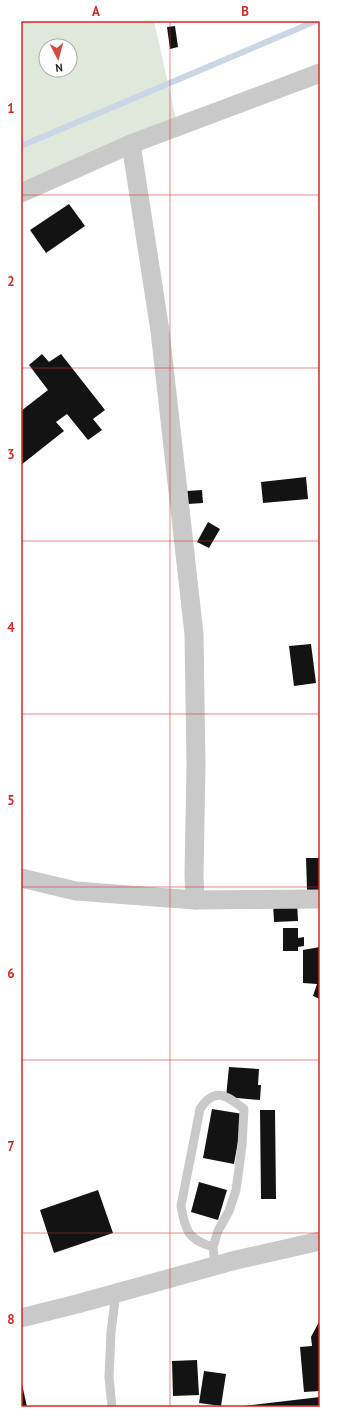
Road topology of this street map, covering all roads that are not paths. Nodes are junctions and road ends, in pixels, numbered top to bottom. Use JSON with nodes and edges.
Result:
{"nodes":[{"id":1,"x":320,"y":73,"type":"edge"},
{"id":2,"x":131,"y":144,"type":"junction"},
{"id":3,"x":21,"y":193,"type":"edge"},
{"id":4,"x":21,"y":878,"type":"edge"},
{"id":5,"x":320,"y":899,"type":"edge"},
{"id":6,"x":195,"y":900,"type":"junction"},
{"id":7,"x":320,"y":1240,"type":"edge"},
{"id":8,"x":213,"y":1247,"type":"junction"},
{"id":9,"x":215,"y":1266,"type":"junction"},
{"id":10,"x":116,"y":1293,"type":"junction"},
{"id":11,"x":21,"y":1318,"type":"edge"},
{"id":12,"x":112,"y":1407,"type":"edge"}],
"edges":[{"from":1,"to":2,"type":"street"},
{"from":2,"to":3,"type":"street"},
{"from":2,"to":6,"type":"street"},
{"from":4,"to":6,"type":"street"},
{"from":5,"to":6,"type":"street"},
{"from":7,"to":9,"type":"street"},
{"from":8,"to":8,"type":"lane"},
{"from":8,"to":9,"type":"lane"},
{"from":9,"to":10,"type":"street"},
{"from":10,"to":11,"type":"street"},
{"from":10,"to":12,"type":"lane"}]}
